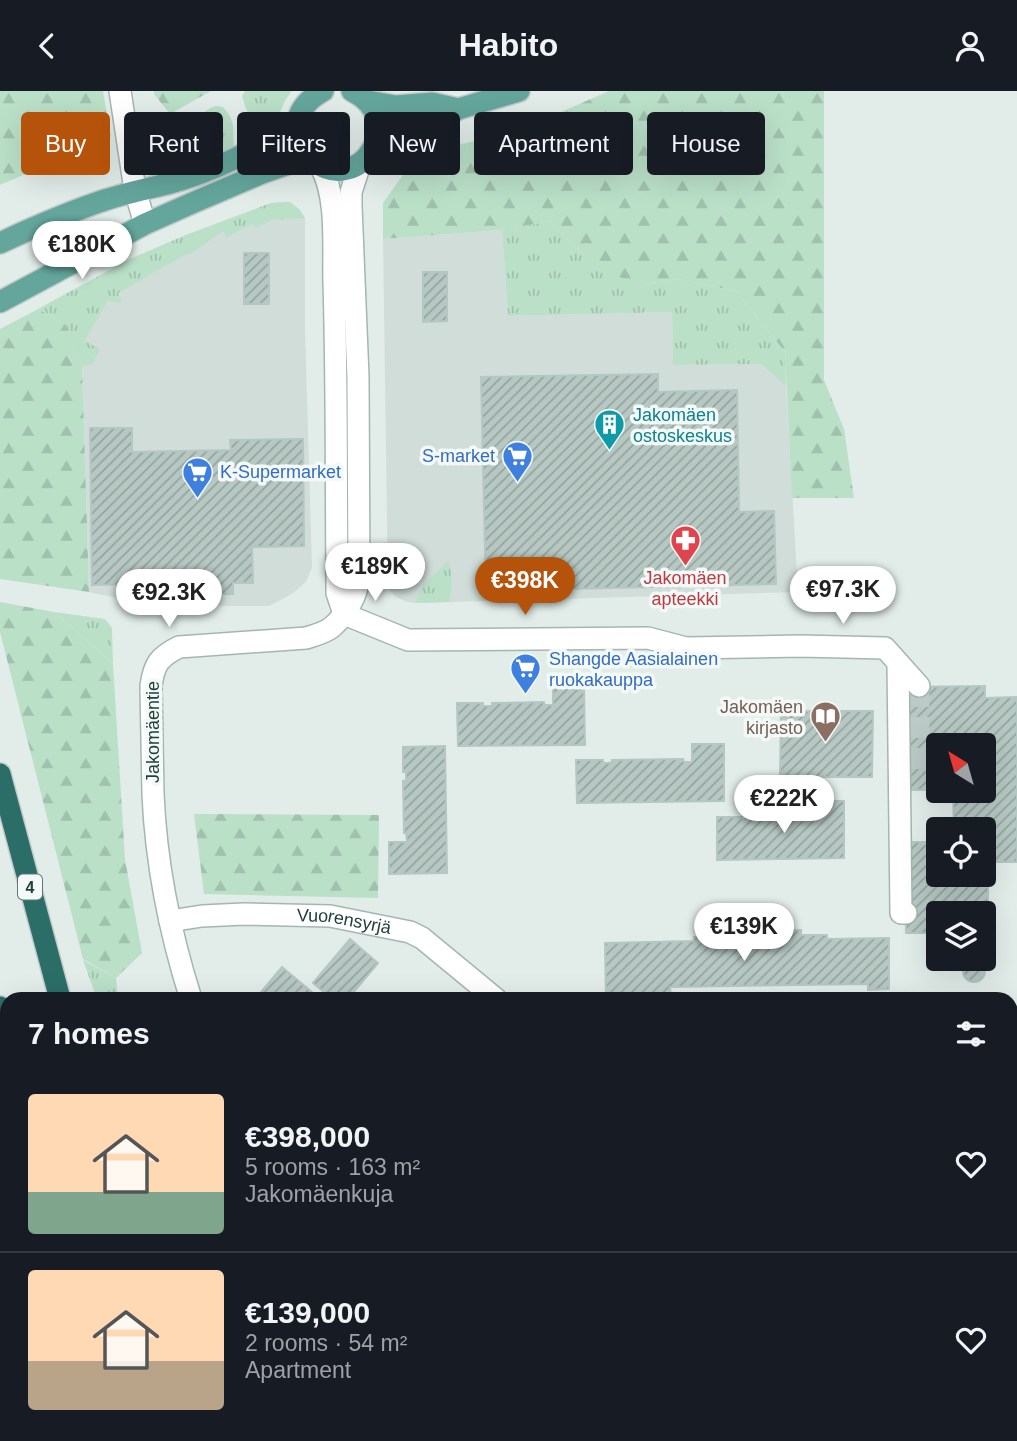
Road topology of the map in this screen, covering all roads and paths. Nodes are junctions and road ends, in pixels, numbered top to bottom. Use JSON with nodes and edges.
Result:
{"nodes":[{"id":1,"x":120,"y":91,"type":"edge"},
{"id":2,"x":323,"y":91,"type":"edge"},
{"id":3,"x":519,"y":91,"type":"edge"},
{"id":4,"x":360,"y":96,"type":"edge"},
{"id":5,"x":458,"y":109,"type":"junction"},
{"id":6,"x":301,"y":112,"type":"edge"},
{"id":7,"x":374,"y":112,"type":"edge"},
{"id":8,"x":453,"y":112,"type":"edge"},
{"id":9,"x":237,"y":156,"type":"edge"},
{"id":10,"x":364,"y":160,"type":"edge"},
{"id":11,"x":360,"y":164,"type":"junction"},
{"id":12,"x":350,"y":167,"type":"edge"},
{"id":13,"x":257,"y":175,"type":"edge"},
{"id":14,"x":324,"y":175,"type":"edge"},
{"id":15,"x":135,"y":190,"type":"junction"},
{"id":16,"x":145,"y":224,"type":"junction"},
{"id":17,"x":0,"y":243,"type":"edge"},
{"id":18,"x":0,"y":302,"type":"edge"},
{"id":19,"x":344,"y":614,"type":"junction"},
{"id":20,"x":891,"y":656,"type":"junction"},
{"id":21,"x":919,"y":687,"type":"tunnel mouth"},
{"id":22,"x":0,"y":774,"type":"edge"},
{"id":23,"x":906,"y":913,"type":"dead end"},
{"id":24,"x":170,"y":921,"type":"junction"},
{"id":25,"x":58,"y":992,"type":"edge"},
{"id":26,"x":189,"y":992,"type":"edge"},
{"id":27,"x":488,"y":992,"type":"edge"}],
"edges":[{"from":1,"to":15,"type":"street"},
{"from":2,"to":6,"type":"main road"},
{"from":3,"to":5,"type":"main road"},
{"from":4,"to":5,"type":"main road"},
{"from":4,"to":7,"type":"main road"},
{"from":5,"to":8,"type":"main road"},
{"from":9,"to":15,"type":"main road"},
{"from":10,"to":11,"type":"main road"},
{"from":11,"to":12,"type":"main road"},
{"from":11,"to":19,"type":"street","name":"Jakomäentie"},
{"from":13,"to":16,"type":"main road"},
{"from":14,"to":19,"type":"street"},
{"from":15,"to":16,"type":"street"},
{"from":15,"to":17,"type":"main road"},
{"from":16,"to":18,"type":"main road"},
{"from":19,"to":20,"type":"street"},
{"from":19,"to":24,"type":"street","name":"Jakomäentie"},
{"from":20,"to":21,"type":"street"},
{"from":20,"to":23,"type":"street"},
{"from":22,"to":25,"type":"highway","number":"4"},
{"from":24,"to":26,"type":"street","name":"Jakomäentie"},
{"from":24,"to":27,"type":"street","name":"Vuorensyrjä"}]}
